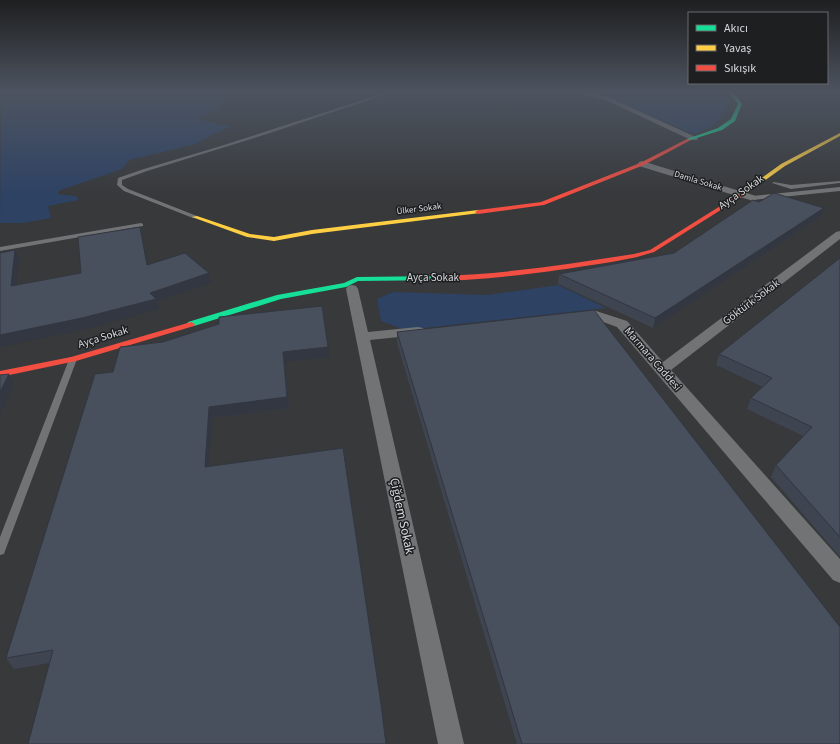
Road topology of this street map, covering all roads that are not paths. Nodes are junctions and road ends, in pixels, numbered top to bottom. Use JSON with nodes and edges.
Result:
{"nodes":[{"id":1,"x":290,"y":126,"type":"edge"},
{"id":2,"x":666,"y":126,"type":"edge"},
{"id":3,"x":725,"y":126,"type":"edge"},
{"id":4,"x":840,"y":134,"type":"edge"},
{"id":5,"x":694,"y":138,"type":"junction"},
{"id":6,"x":840,"y":142,"type":"edge"},
{"id":7,"x":642,"y":164,"type":"junction"},
{"id":8,"x":796,"y":168,"type":"dead end"},
{"id":9,"x":785,"y":176,"type":"dead end"},
{"id":10,"x":840,"y":182,"type":"edge"},
{"id":11,"x":774,"y":183,"type":"junction"},
{"id":12,"x":840,"y":189,"type":"edge"},
{"id":13,"x":741,"y":194,"type":"junction"},
{"id":14,"x":753,"y":198,"type":"junction"},
{"id":15,"x":742,"y":205,"type":"edge"},
{"id":16,"x":195,"y":217,"type":"joint"},
{"id":17,"x":141,"y":225,"type":"dead end"},
{"id":18,"x":840,"y":234,"type":"edge"},
{"id":19,"x":0,"y":249,"type":"edge"},
{"id":20,"x":352,"y":287,"type":"junction"},
{"id":21,"x":561,"y":317,"type":"edge"},
{"id":22,"x":434,"y":330,"type":"edge"},
{"id":23,"x":363,"y":337,"type":"junction"},
{"id":24,"x":72,"y":359,"type":"junction"},
{"id":25,"x":662,"y":370,"type":"junction"},
{"id":26,"x":0,"y":374,"type":"edge"},
{"id":27,"x":0,"y":551,"type":"edge"},
{"id":28,"x":840,"y":574,"type":"edge"},
{"id":29,"x":451,"y":744,"type":"edge"}],
"edges":[{"from":1,"to":16,"type":"lane"},
{"from":2,"to":5,"type":"street"},
{"from":3,"to":5,"type":"street","name":"Ülker Sokak"},
{"from":4,"to":13,"type":"street","name":"Ayça Sokak"},
{"from":5,"to":7,"type":"street","name":"Ülker Sokak"},
{"from":6,"to":8,"type":"street"},
{"from":7,"to":13,"type":"street","name":"Damla Sokak"},
{"from":7,"to":16,"type":"street","name":"Ülker Sokak"},
{"from":9,"to":11,"type":"street","name":"Ayça Sokak"},
{"from":10,"to":11,"type":"lane"},
{"from":11,"to":14,"type":"street","name":"Ayça Sokak"},
{"from":12,"to":14,"type":"lane"},
{"from":13,"to":14,"type":"street","name":"Damla Sokak"},
{"from":13,"to":20,"type":"street","name":"Ayça Sokak"},
{"from":14,"to":15,"type":"street","name":"Ayça Sokak"},
{"from":17,"to":19,"type":"lane"},
{"from":18,"to":25,"type":"street","name":"Göktürk Sokak"},
{"from":20,"to":23,"type":"street","name":"Çiğdem Sokak"},
{"from":20,"to":24,"type":"street","name":"Ayça Sokak"},
{"from":21,"to":25,"type":"street","name":"Marmara Caddesi"},
{"from":22,"to":23,"type":"street"},
{"from":23,"to":29,"type":"street","name":"Çiğdem Sokak"},
{"from":24,"to":26,"type":"street","name":"Ayça Sokak"},
{"from":24,"to":27,"type":"lane"},
{"from":25,"to":28,"type":"street","name":"Marmara Caddesi"}]}
